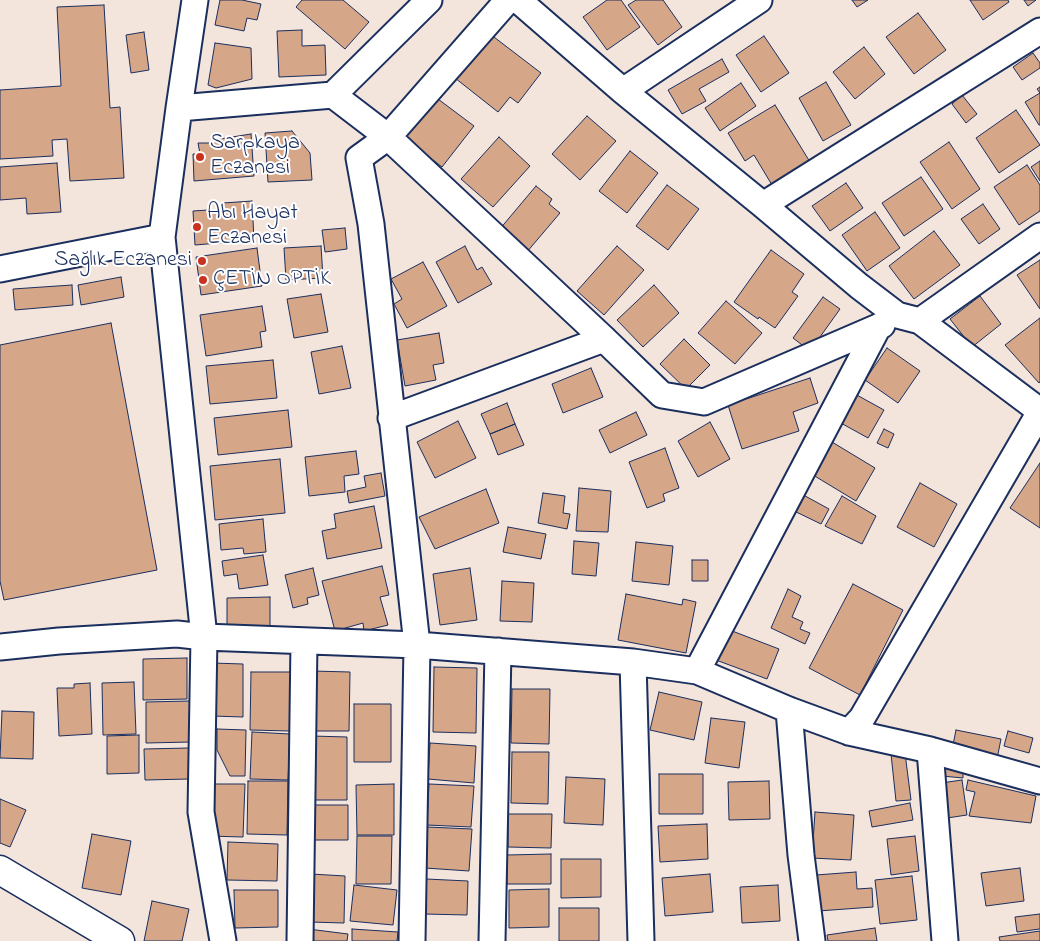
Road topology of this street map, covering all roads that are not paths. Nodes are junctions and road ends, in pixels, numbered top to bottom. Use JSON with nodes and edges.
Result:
{"nodes":[{"id":1,"x":195,"y":0,"type":"edge"},
{"id":2,"x":429,"y":0,"type":"edge"},
{"id":3,"x":508,"y":0,"type":"edge"},
{"id":4,"x":518,"y":0,"type":"edge"},
{"id":5,"x":758,"y":0,"type":"edge"},
{"id":6,"x":1040,"y":32,"type":"edge"},
{"id":7,"x":623,"y":91,"type":"junction"},
{"id":8,"x":333,"y":95,"type":"junction"},
{"id":9,"x":179,"y":108,"type":"junction"},
{"id":10,"x":388,"y":137,"type":"junction"},
{"id":11,"x":763,"y":205,"type":"junction"},
{"id":12,"x":1040,"y":236,"type":"edge"},
{"id":13,"x":162,"y":237,"type":"junction"},
{"id":14,"x":0,"y":269,"type":"edge"},
{"id":15,"x":899,"y":321,"type":"junction"},
{"id":16,"x":604,"y":339,"type":"junction"},
{"id":17,"x":1040,"y":411,"type":"edge"},
{"id":18,"x":391,"y":418,"type":"junction"},
{"id":19,"x":204,"y":637,"type":"junction"},
{"id":20,"x":304,"y":641,"type":"junction"},
{"id":21,"x":417,"y":645,"type":"junction"},
{"id":22,"x":0,"y":647,"type":"edge"},
{"id":23,"x":498,"y":650,"type":"junction"},
{"id":24,"x":633,"y":662,"type":"junction"},
{"id":25,"x":697,"y":671,"type":"junction"},
{"id":26,"x":789,"y":710,"type":"junction"},
{"id":27,"x":849,"y":732,"type":"junction"},
{"id":28,"x":930,"y":750,"type":"junction"},
{"id":29,"x":1040,"y":780,"type":"edge"},
{"id":30,"x":0,"y":870,"type":"edge"},
{"id":31,"x":120,"y":941,"type":"edge"},
{"id":32,"x":223,"y":941,"type":"edge"},
{"id":33,"x":300,"y":941,"type":"edge"},
{"id":34,"x":412,"y":941,"type":"edge"},
{"id":35,"x":492,"y":941,"type":"edge"},
{"id":36,"x":641,"y":941,"type":"edge"},
{"id":37,"x":812,"y":941,"type":"edge"},
{"id":38,"x":945,"y":941,"type":"edge"}],
"edges":[{"from":1,"to":9,"type":"street"},
{"from":2,"to":8,"type":"street"},
{"from":3,"to":10,"type":"street"},
{"from":4,"to":7,"type":"street"},
{"from":5,"to":7,"type":"street"},
{"from":6,"to":11,"type":"street"},
{"from":7,"to":11,"type":"street"},
{"from":8,"to":9,"type":"street"},
{"from":8,"to":10,"type":"street"},
{"from":9,"to":13,"type":"street"},
{"from":10,"to":16,"type":"street"},
{"from":10,"to":18,"type":"street"},
{"from":11,"to":15,"type":"street"},
{"from":12,"to":15,"type":"street"},
{"from":13,"to":14,"type":"street"},
{"from":13,"to":19,"type":"street"},
{"from":15,"to":16,"type":"street"},
{"from":15,"to":17,"type":"street"},
{"from":15,"to":25,"type":"street"},
{"from":16,"to":18,"type":"street"},
{"from":17,"to":27,"type":"street"},
{"from":18,"to":21,"type":"street"},
{"from":19,"to":20,"type":"street"},
{"from":19,"to":22,"type":"street"},
{"from":19,"to":32,"type":"street"},
{"from":20,"to":21,"type":"street"},
{"from":20,"to":33,"type":"street"},
{"from":21,"to":23,"type":"street"},
{"from":21,"to":34,"type":"street"},
{"from":23,"to":24,"type":"street"},
{"from":23,"to":35,"type":"street"},
{"from":24,"to":25,"type":"street"},
{"from":24,"to":36,"type":"street"},
{"from":25,"to":26,"type":"street"},
{"from":26,"to":27,"type":"street"},
{"from":26,"to":37,"type":"street"},
{"from":27,"to":28,"type":"street"},
{"from":28,"to":29,"type":"street"},
{"from":28,"to":38,"type":"street"},
{"from":30,"to":31,"type":"street"}]}
